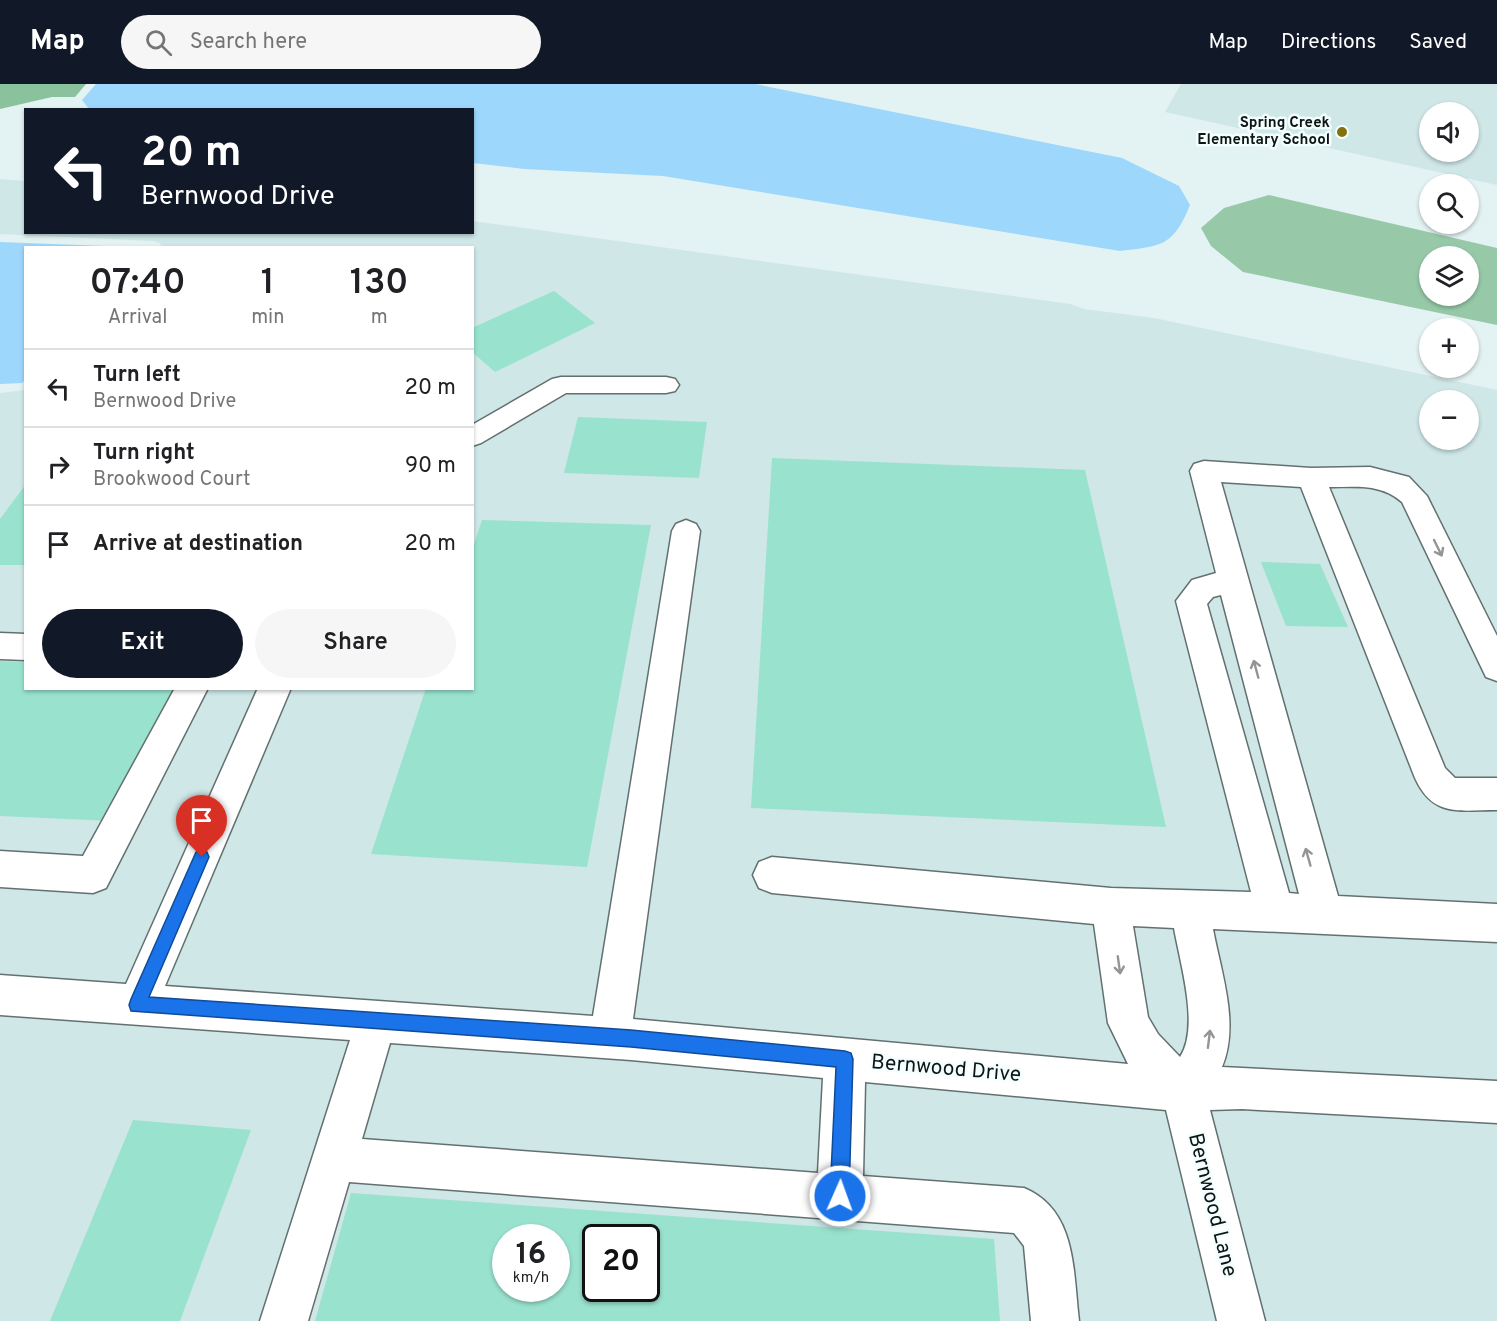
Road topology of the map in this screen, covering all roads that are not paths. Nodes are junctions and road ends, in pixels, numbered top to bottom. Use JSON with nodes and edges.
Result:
{"nodes":[{"id":1,"x":666,"y":385,"type":"dead end"},
{"id":2,"x":474,"y":436,"type":"edge"},
{"id":3,"x":1311,"y":478,"type":"junction"},
{"id":4,"x":686,"y":531,"type":"dead end"},
{"id":5,"x":1232,"y":580,"type":"junction"},
{"id":6,"x":0,"y":646,"type":"edge"},
{"id":7,"x":24,"y":647,"type":"edge"},
{"id":8,"x":1497,"y":668,"type":"edge"},
{"id":9,"x":191,"y":690,"type":"edge"},
{"id":10,"x":274,"y":690,"type":"edge"},
{"id":11,"x":1497,"y":794,"type":"edge"},
{"id":12,"x":0,"y":869,"type":"edge"},
{"id":13,"x":772,"y":875,"type":"dead end"},
{"id":14,"x":1111,"y":907,"type":"junction"},
{"id":15,"x":1190,"y":910,"type":"junction"},
{"id":16,"x":1275,"y":913,"type":"junction"},
{"id":17,"x":1324,"y":914,"type":"junction"},
{"id":18,"x":1497,"y":923,"type":"edge"},
{"id":19,"x":0,"y":995,"type":"edge"},
{"id":20,"x":137,"y":1005,"type":"junction"},
{"id":21,"x":376,"y":1021,"type":"junction"},
{"id":22,"x":610,"y":1037,"type":"junction"},
{"id":23,"x":845,"y":1059,"type":"junction"},
{"id":24,"x":1183,"y":1090,"type":"junction"},
{"id":25,"x":1497,"y":1101,"type":"edge"},
{"id":26,"x":332,"y":1160,"type":"junction"},
{"id":27,"x":840,"y":1196,"type":"junction"},
{"id":28,"x":284,"y":1321,"type":"edge"},
{"id":29,"x":1055,"y":1321,"type":"edge"},
{"id":30,"x":1241,"y":1321,"type":"edge"}],
"edges":[{"from":1,"to":2,"type":"street"},
{"from":3,"to":5,"type":"street"},
{"from":3,"to":8,"type":"street","one_way":true},
{"from":3,"to":11,"type":"street"},
{"from":4,"to":22,"type":"street"},
{"from":5,"to":16,"type":"street"},
{"from":17,"to":5,"type":"street","one_way":true},
{"from":6,"to":7,"type":"street"},
{"from":9,"to":12,"type":"street"},
{"from":10,"to":20,"type":"street"},
{"from":13,"to":14,"type":"street"},
{"from":14,"to":15,"type":"street"},
{"from":14,"to":24,"type":"street","one_way":true},
{"from":15,"to":16,"type":"street"},
{"from":24,"to":15,"type":"street","one_way":true},
{"from":16,"to":17,"type":"street"},
{"from":17,"to":18,"type":"street"},
{"from":19,"to":20,"type":"street","name":"Bernwood Drive"},
{"from":20,"to":21,"type":"street","name":"Bernwood Drive"},
{"from":21,"to":22,"type":"street","name":"Bernwood Drive"},
{"from":21,"to":26,"type":"street"},
{"from":22,"to":23,"type":"street","name":"Bernwood Drive"},
{"from":23,"to":24,"type":"street","name":"Bernwood Drive"},
{"from":23,"to":27,"type":"street"},
{"from":24,"to":25,"type":"street","name":"Bernwood Drive"},
{"from":24,"to":30,"type":"street","name":"Bernwood Lane"},
{"from":26,"to":27,"type":"street"},
{"from":26,"to":28,"type":"street"},
{"from":27,"to":29,"type":"street"}]}
